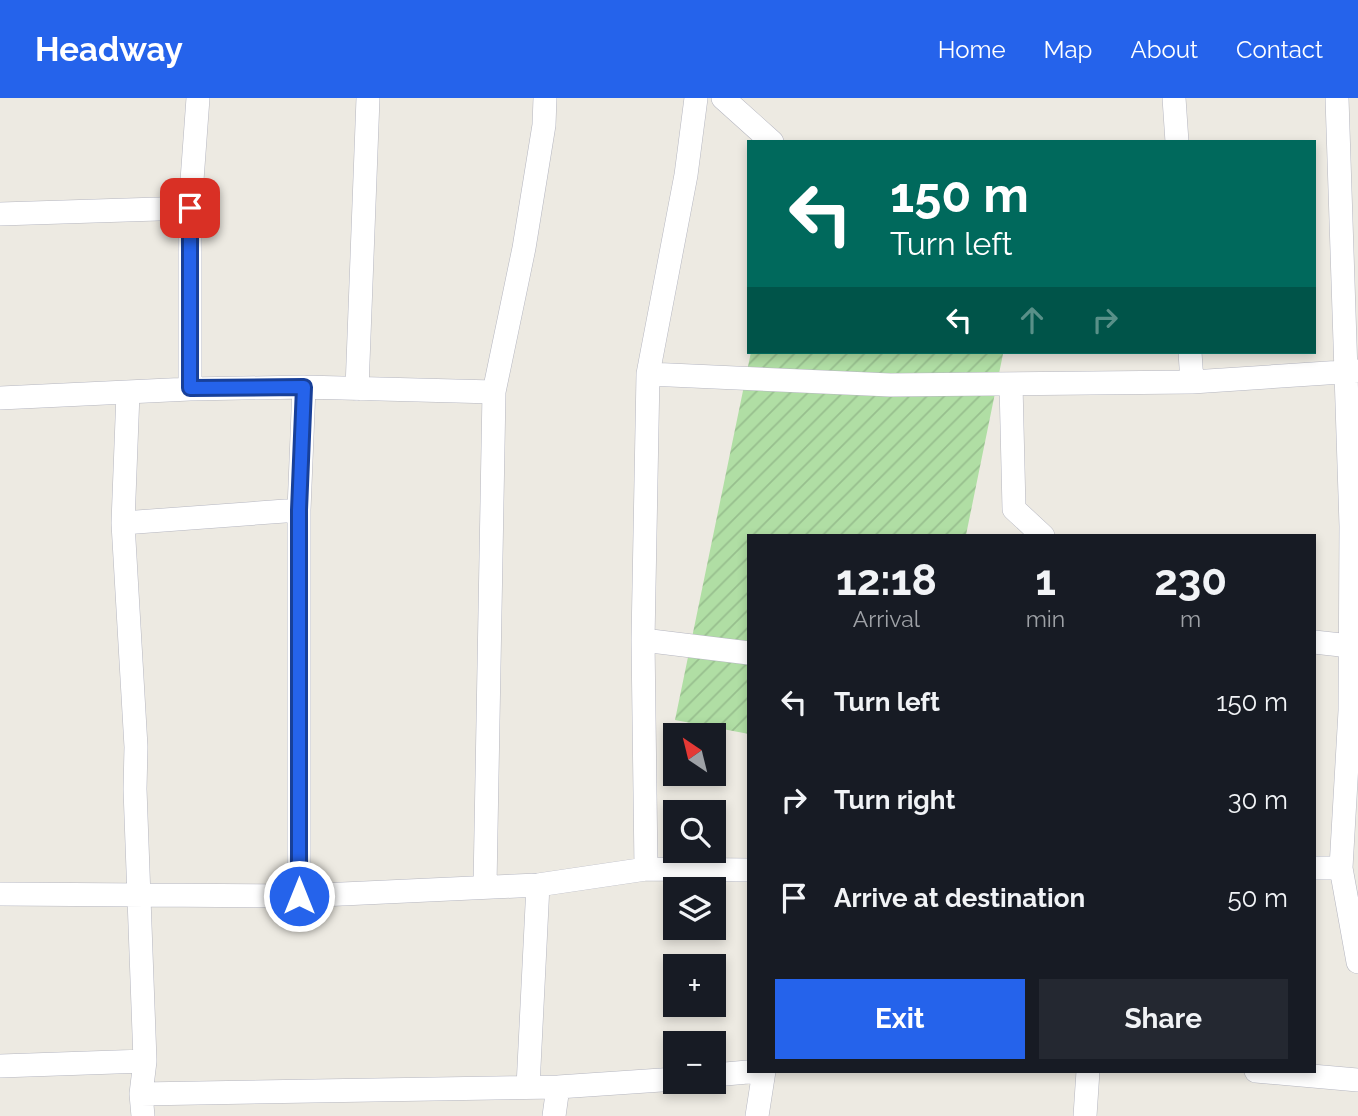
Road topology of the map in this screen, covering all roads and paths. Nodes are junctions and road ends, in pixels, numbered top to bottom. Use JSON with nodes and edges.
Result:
{"nodes":[{"id":1,"x":198,"y":98,"type":"edge"},
{"id":2,"x":368,"y":98,"type":"edge"},
{"id":3,"x":545,"y":98,"type":"edge"},
{"id":4,"x":696,"y":98,"type":"edge"},
{"id":5,"x":723,"y":98,"type":"edge"},
{"id":6,"x":1174,"y":98,"type":"edge"},
{"id":7,"x":1337,"y":98,"type":"edge"},
{"id":8,"x":770,"y":140,"type":"edge"},
{"id":9,"x":1177,"y":140,"type":"edge"},
{"id":10,"x":190,"y":208,"type":"junction"},
{"id":11,"x":0,"y":214,"type":"edge"},
{"id":12,"x":1191,"y":354,"type":"edge"},
{"id":13,"x":1352,"y":372,"type":"edge"},
{"id":14,"x":648,"y":374,"type":"junction"},
{"id":15,"x":1192,"y":382,"type":"junction"},
{"id":16,"x":1011,"y":384,"type":"junction"},
{"id":17,"x":304,"y":387,"type":"junction"},
{"id":18,"x":190,"y":388,"type":"junction"},
{"id":19,"x":357,"y":389,"type":"junction"},
{"id":20,"x":494,"y":392,"type":"junction"},
{"id":21,"x":128,"y":393,"type":"junction"},
{"id":22,"x":0,"y":398,"type":"edge"},
{"id":23,"x":299,"y":510,"type":"junction"},
{"id":24,"x":123,"y":523,"type":"junction"},
{"id":25,"x":1354,"y":526,"type":"edge"},
{"id":26,"x":1041,"y":534,"type":"edge"},
{"id":27,"x":643,"y":640,"type":"junction"},
{"id":28,"x":1316,"y":642,"type":"edge"},
{"id":29,"x":1350,"y":646,"type":"junction"},
{"id":30,"x":747,"y":653,"type":"edge"},
{"id":31,"x":1354,"y":710,"type":"edge"},
{"id":32,"x":1341,"y":867,"type":"junction"},
{"id":33,"x":1316,"y":868,"type":"edge"},
{"id":34,"x":646,"y":869,"type":"junction"},
{"id":35,"x":747,"y":870,"type":"edge"},
{"id":36,"x":538,"y":885,"type":"junction"},
{"id":37,"x":485,"y":886,"type":"junction"},
{"id":38,"x":0,"y":894,"type":"edge"},
{"id":39,"x":141,"y":896,"type":"junction"},
{"id":40,"x":299,"y":896,"type":"junction"},
{"id":41,"x":1358,"y":962,"type":"edge"},
{"id":42,"x":145,"y":1061,"type":"junction"},
{"id":43,"x":0,"y":1066,"type":"edge"},
{"id":44,"x":747,"y":1072,"type":"edge"},
{"id":45,"x":762,"y":1073,"type":"edge"},
{"id":46,"x":1088,"y":1073,"type":"edge"},
{"id":47,"x":1279,"y":1073,"type":"edge"},
{"id":48,"x":726,"y":1074,"type":"edge"},
{"id":49,"x":663,"y":1080,"type":"edge"},
{"id":50,"x":1358,"y":1080,"type":"edge"},
{"id":51,"x":528,"y":1087,"type":"junction"},
{"id":52,"x":558,"y":1087,"type":"junction"},
{"id":53,"x":142,"y":1105,"type":"edge"},
{"id":54,"x":554,"y":1116,"type":"edge"},
{"id":55,"x":757,"y":1116,"type":"edge"},
{"id":56,"x":1086,"y":1116,"type":"edge"}],
"edges":[{"from":1,"to":10,"type":"street"},
{"from":2,"to":19,"type":"street"},
{"from":3,"to":20,"type":"street"},
{"from":4,"to":14,"type":"street"},
{"from":5,"to":8,"type":"street"},
{"from":6,"to":9,"type":"street"},
{"from":7,"to":13,"type":"street"},
{"from":10,"to":11,"type":"street"},
{"from":10,"to":18,"type":"street"},
{"from":12,"to":15,"type":"street"},
{"from":13,"to":15,"type":"street"},
{"from":13,"to":25,"type":"street"},
{"from":14,"to":16,"type":"street"},
{"from":14,"to":27,"type":"street"},
{"from":15,"to":16,"type":"street"},
{"from":16,"to":26,"type":"street"},
{"from":17,"to":18,"type":"street"},
{"from":17,"to":19,"type":"street"},
{"from":17,"to":23,"type":"street"},
{"from":18,"to":21,"type":"street"},
{"from":19,"to":20,"type":"street"},
{"from":20,"to":37,"type":"street"},
{"from":21,"to":22,"type":"street"},
{"from":21,"to":24,"type":"street"},
{"from":23,"to":24,"type":"street"},
{"from":23,"to":40,"type":"street"},
{"from":24,"to":39,"type":"street"},
{"from":25,"to":29,"type":"street"},
{"from":27,"to":30,"type":"street"},
{"from":27,"to":34,"type":"street"},
{"from":28,"to":29,"type":"street"},
{"from":29,"to":31,"type":"street"},
{"from":31,"to":32,"type":"street"},
{"from":32,"to":33,"type":"street"},
{"from":32,"to":41,"type":"street"},
{"from":34,"to":35,"type":"street"},
{"from":34,"to":36,"type":"street"},
{"from":36,"to":37,"type":"street"},
{"from":36,"to":51,"type":"street"},
{"from":37,"to":40,"type":"street"},
{"from":38,"to":39,"type":"street"},
{"from":39,"to":40,"type":"street"},
{"from":39,"to":42,"type":"street"},
{"from":42,"to":43,"type":"street"},
{"from":42,"to":53,"type":"street"},
{"from":44,"to":48,"type":"street"},
{"from":45,"to":55,"type":"street"},
{"from":46,"to":56,"type":"street"},
{"from":47,"to":50,"type":"street"},
{"from":49,"to":52,"type":"street"},
{"from":51,"to":52,"type":"street"},
{"from":51,"to":53,"type":"street"},
{"from":52,"to":54,"type":"street"}]}
